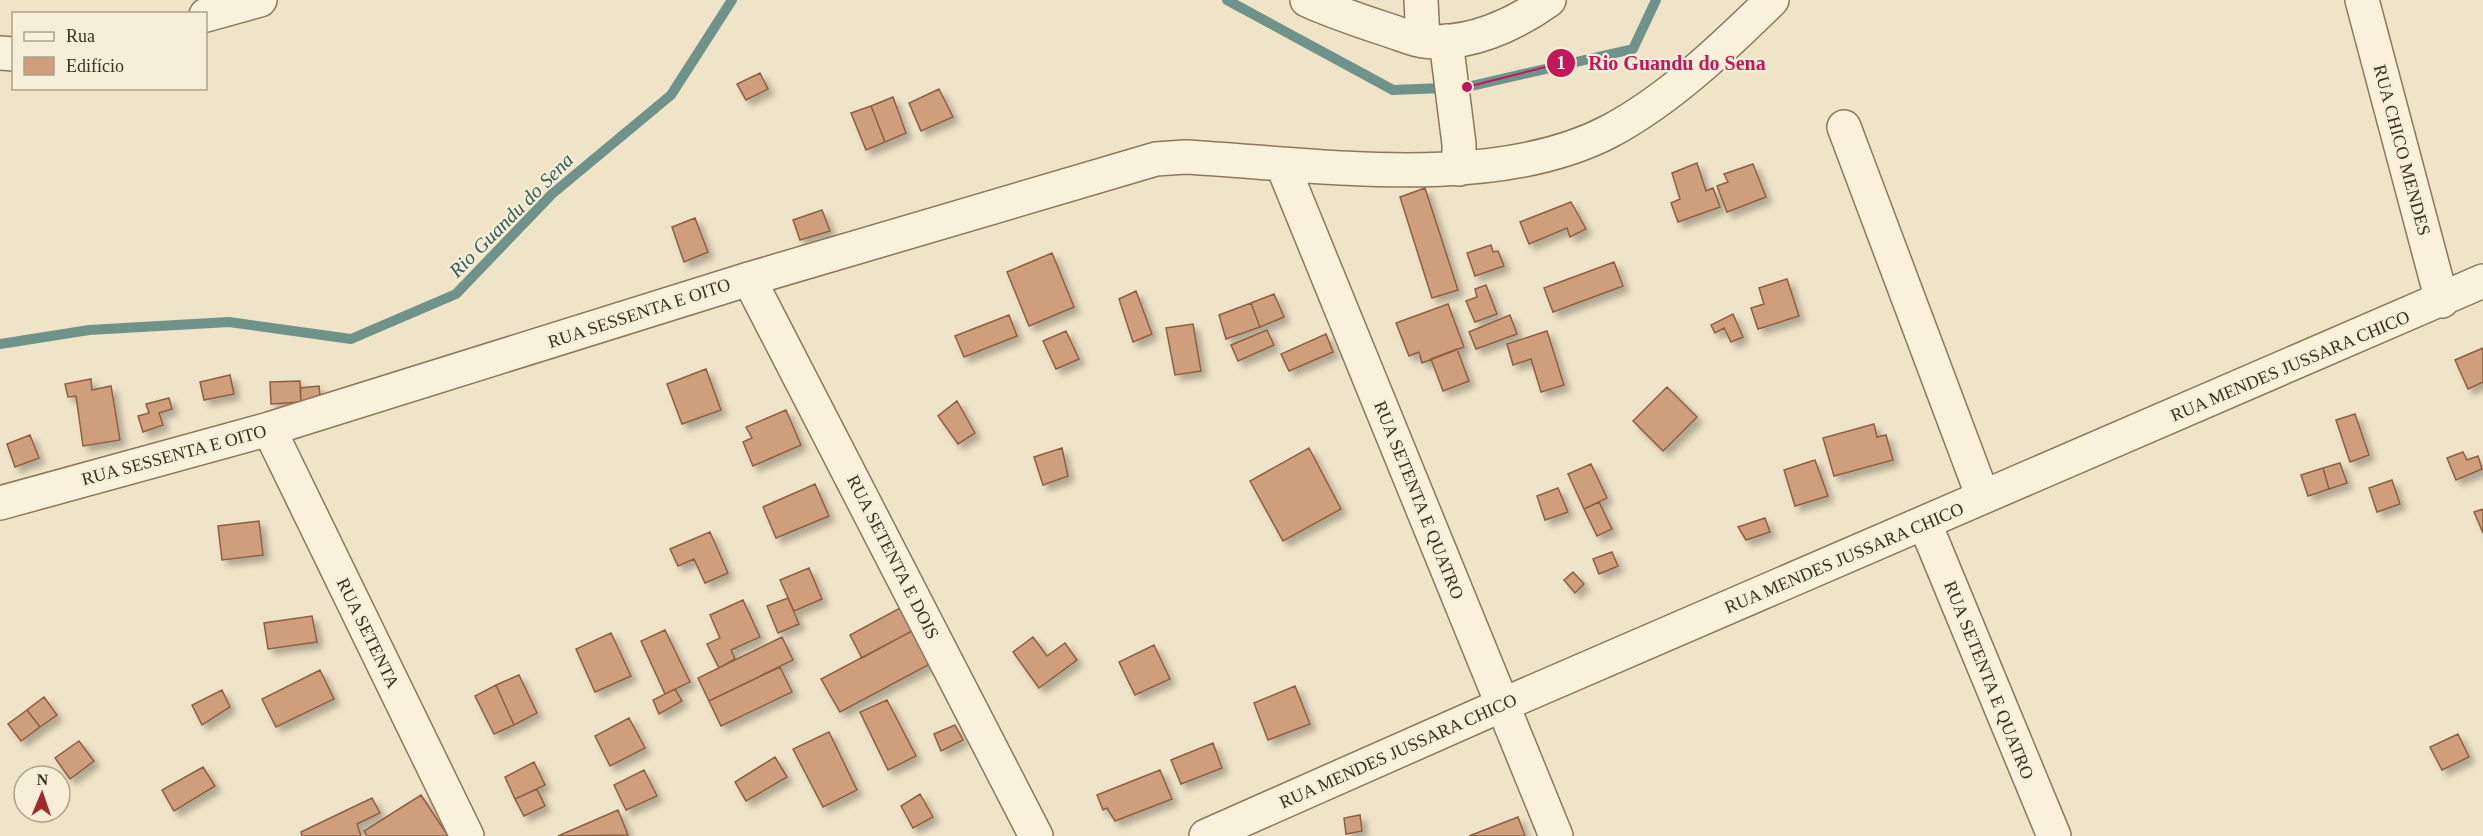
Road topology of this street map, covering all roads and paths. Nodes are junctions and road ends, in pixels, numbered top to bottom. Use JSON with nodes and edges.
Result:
{"nodes":[{"id":1,"x":260,"y":0,"type":"edge"},
{"id":2,"x":1307,"y":0,"type":"edge"},
{"id":3,"x":1421,"y":0,"type":"edge"},
{"id":4,"x":1549,"y":0,"type":"edge"},
{"id":5,"x":1772,"y":0,"type":"edge"},
{"id":6,"x":2362,"y":0,"type":"edge"},
{"id":7,"x":207,"y":15,"type":"edge"},
{"id":8,"x":1439,"y":48,"type":"junction"},
{"id":9,"x":1844,"y":128,"type":"dead end"},
{"id":10,"x":1459,"y":156,"type":"junction"},
{"id":11,"x":1282,"y":164,"type":"junction"},
{"id":12,"x":749,"y":279,"type":"junction"},
{"id":13,"x":2481,"y":286,"type":"edge"},
{"id":14,"x":2442,"y":301,"type":"junction"},
{"id":15,"x":269,"y":429,"type":"junction"},
{"id":16,"x":1983,"y":497,"type":"junction"},
{"id":17,"x":0,"y":503,"type":"edge"},
{"id":18,"x":1925,"y":524,"type":"junction"},
{"id":19,"x":1502,"y":705,"type":"junction"},
{"id":20,"x":467,"y":836,"type":"edge"},
{"id":21,"x":1036,"y":836,"type":"edge"},
{"id":22,"x":1206,"y":836,"type":"edge"},
{"id":23,"x":1557,"y":836,"type":"edge"},
{"id":24,"x":2054,"y":836,"type":"edge"}],
"edges":[{"from":1,"to":7,"type":"street"},
{"from":2,"to":8,"type":"street"},
{"from":3,"to":8,"type":"street"},
{"from":4,"to":8,"type":"street"},
{"from":5,"to":10,"type":"street","name":"RUA SESSENTA E OITO"},
{"from":6,"to":14,"type":"street","name":"RUA CHICO MENDES"},
{"from":8,"to":10,"type":"street"},
{"from":9,"to":16,"type":"street"},
{"from":10,"to":11,"type":"street","name":"RUA SESSENTA E OITO"},
{"from":11,"to":12,"type":"street","name":"RUA SESSENTA E OITO"},
{"from":11,"to":19,"type":"street","name":"RUA SETENTA E QUATRO"},
{"from":12,"to":15,"type":"street","name":"RUA SESSENTA E OITO"},
{"from":12,"to":21,"type":"street","name":"RUA SETENTA E DOIS"},
{"from":13,"to":14,"type":"street","name":"RUA MENDES JUSSARA CHICO"},
{"from":14,"to":16,"type":"street","name":"RUA MENDES JUSSARA CHICO"},
{"from":15,"to":17,"type":"street","name":"RUA SESSENTA E OITO"},
{"from":15,"to":20,"type":"street","name":"RUA SETENTA"},
{"from":16,"to":18,"type":"street","name":"RUA MENDES JUSSARA CHICO"},
{"from":18,"to":19,"type":"street","name":"RUA MENDES JUSSARA CHICO"},
{"from":18,"to":24,"type":"street","name":"RUA SETENTA E QUATRO"},
{"from":19,"to":22,"type":"street","name":"RUA MENDES JUSSARA CHICO"},
{"from":19,"to":23,"type":"street","name":"RUA SETENTA E QUATRO"}]}
